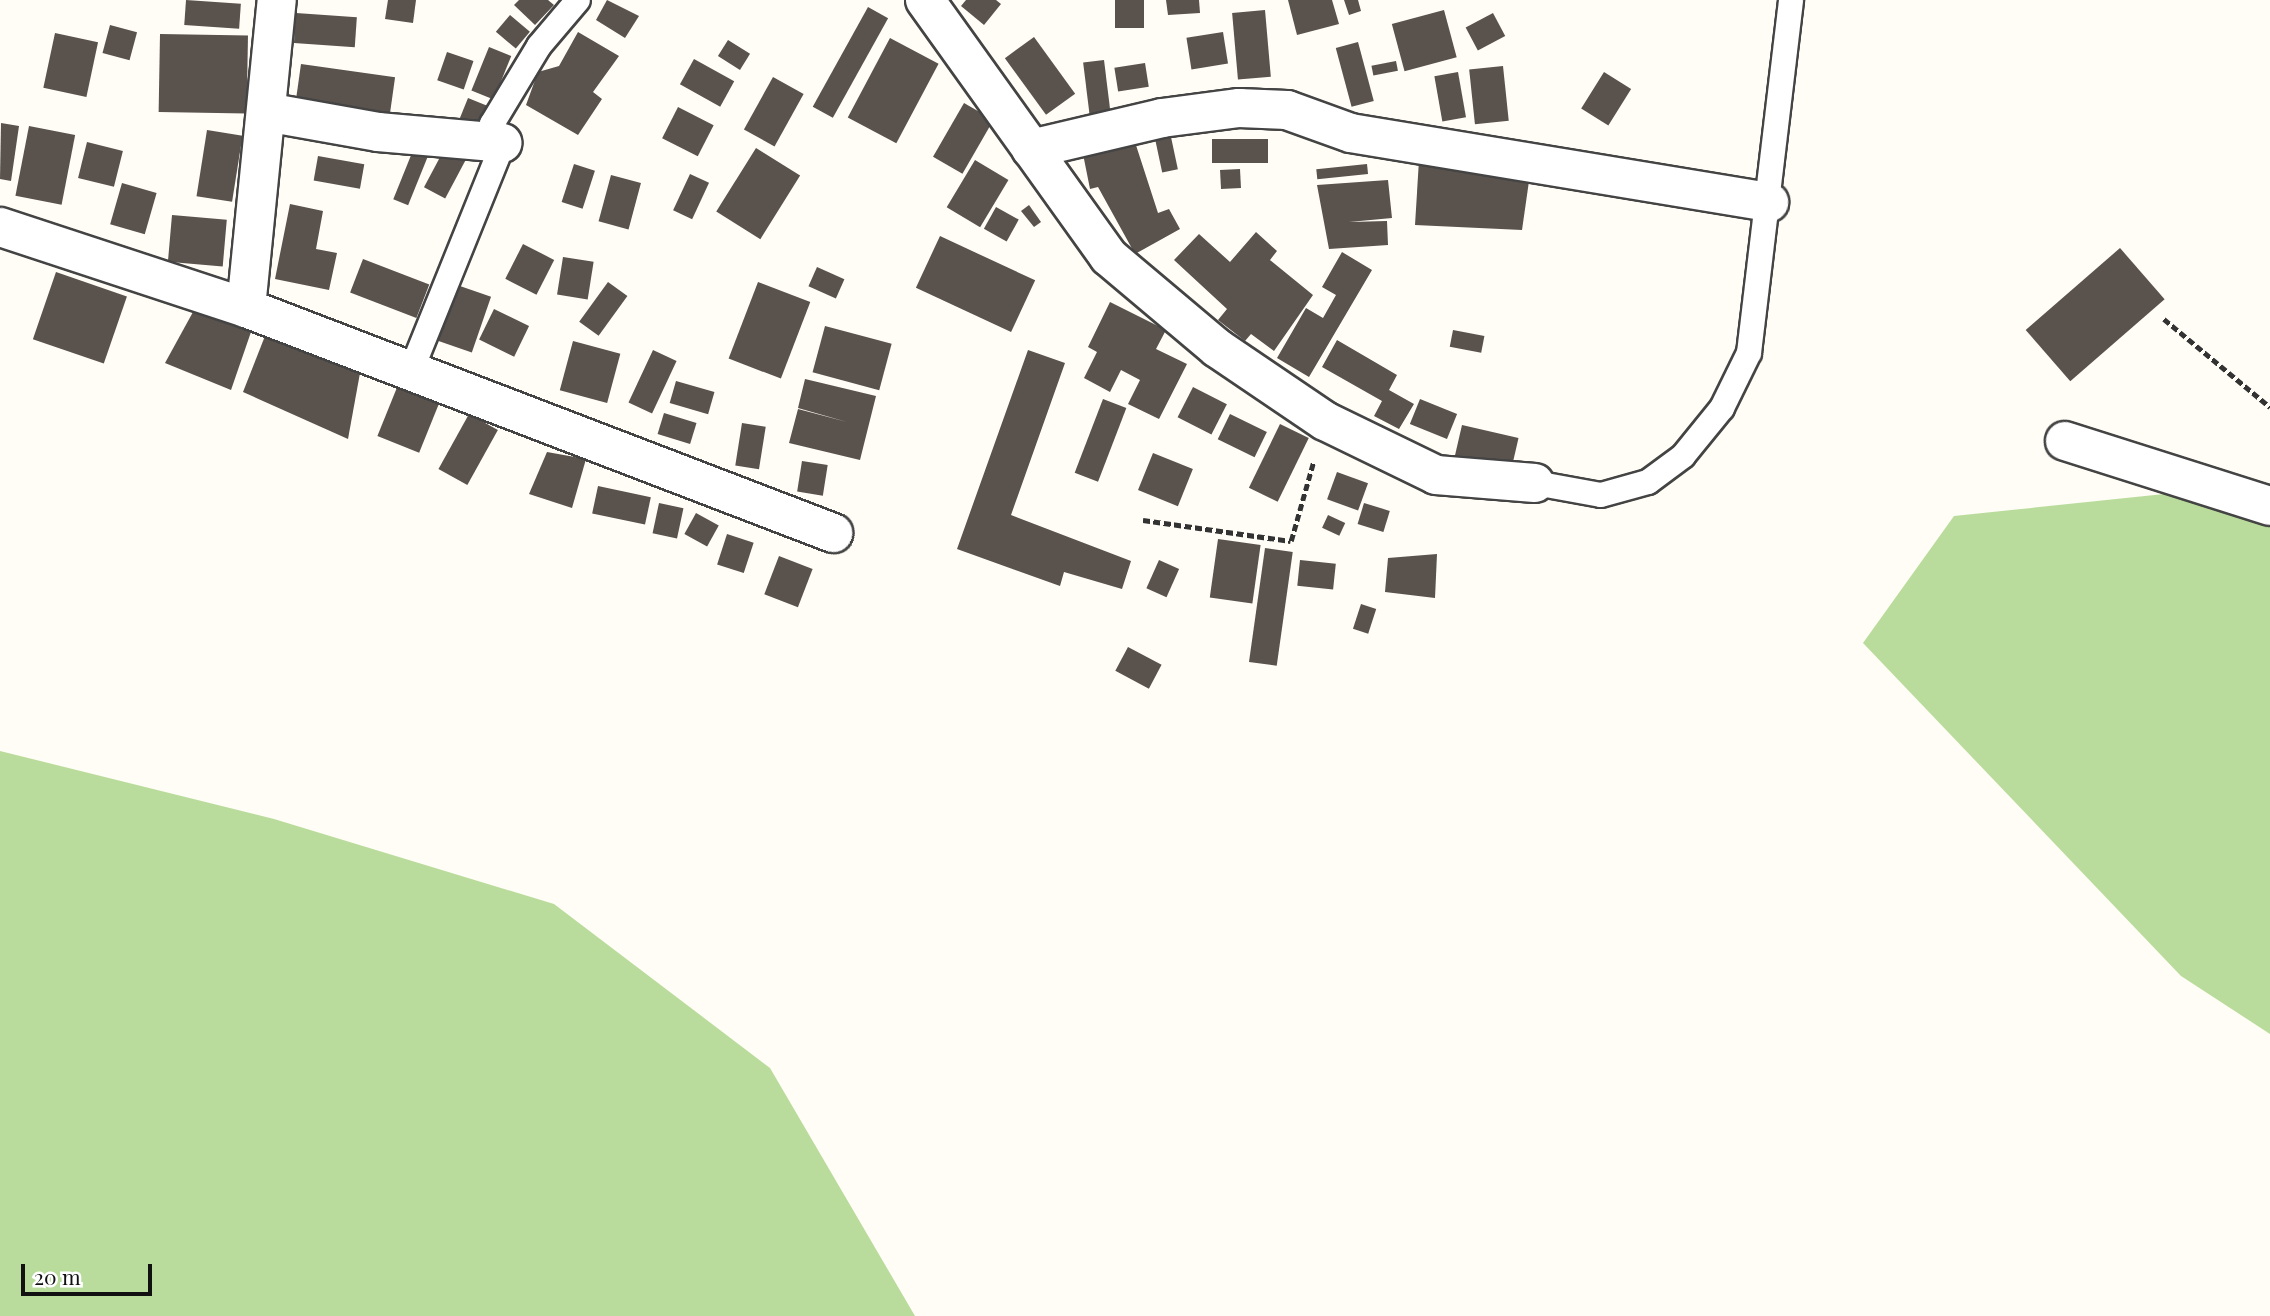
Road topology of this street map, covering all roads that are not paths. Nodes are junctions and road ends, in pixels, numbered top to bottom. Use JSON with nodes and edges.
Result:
{"nodes":[{"id":1,"x":277,"y":0,"type":"edge"},
{"id":2,"x":578,"y":0,"type":"edge"},
{"id":3,"x":925,"y":0,"type":"edge"},
{"id":4,"x":1791,"y":0,"type":"edge"},
{"id":5,"x":266,"y":111,"type":"junction"},
{"id":6,"x":503,"y":143,"type":"junction"},
{"id":7,"x":1031,"y":149,"type":"junction"},
{"id":8,"x":1769,"y":202,"type":"junction"},
{"id":9,"x":0,"y":227,"type":"edge"},
{"id":10,"x":246,"y":308,"type":"junction"},
{"id":11,"x":411,"y":371,"type":"junction"},
{"id":12,"x":2065,"y":442,"type":"dead end"},
{"id":13,"x":1535,"y":483,"type":"joint"},
{"id":14,"x":2270,"y":506,"type":"edge"},
{"id":15,"x":833,"y":533,"type":"dead end"}],
"edges":[{"from":1,"to":5,"type":"street"},
{"from":2,"to":6,"type":"lane"},
{"from":3,"to":7,"type":"street"},
{"from":4,"to":8,"type":"lane"},
{"from":5,"to":6,"type":"street"},
{"from":5,"to":10,"type":"street"},
{"from":6,"to":11,"type":"lane"},
{"from":7,"to":8,"type":"street"},
{"from":7,"to":13,"type":"street"},
{"from":8,"to":13,"type":"lane"},
{"from":9,"to":10,"type":"street"},
{"from":10,"to":11,"type":"street"},
{"from":11,"to":15,"type":"street"},
{"from":12,"to":14,"type":"street"}]}
